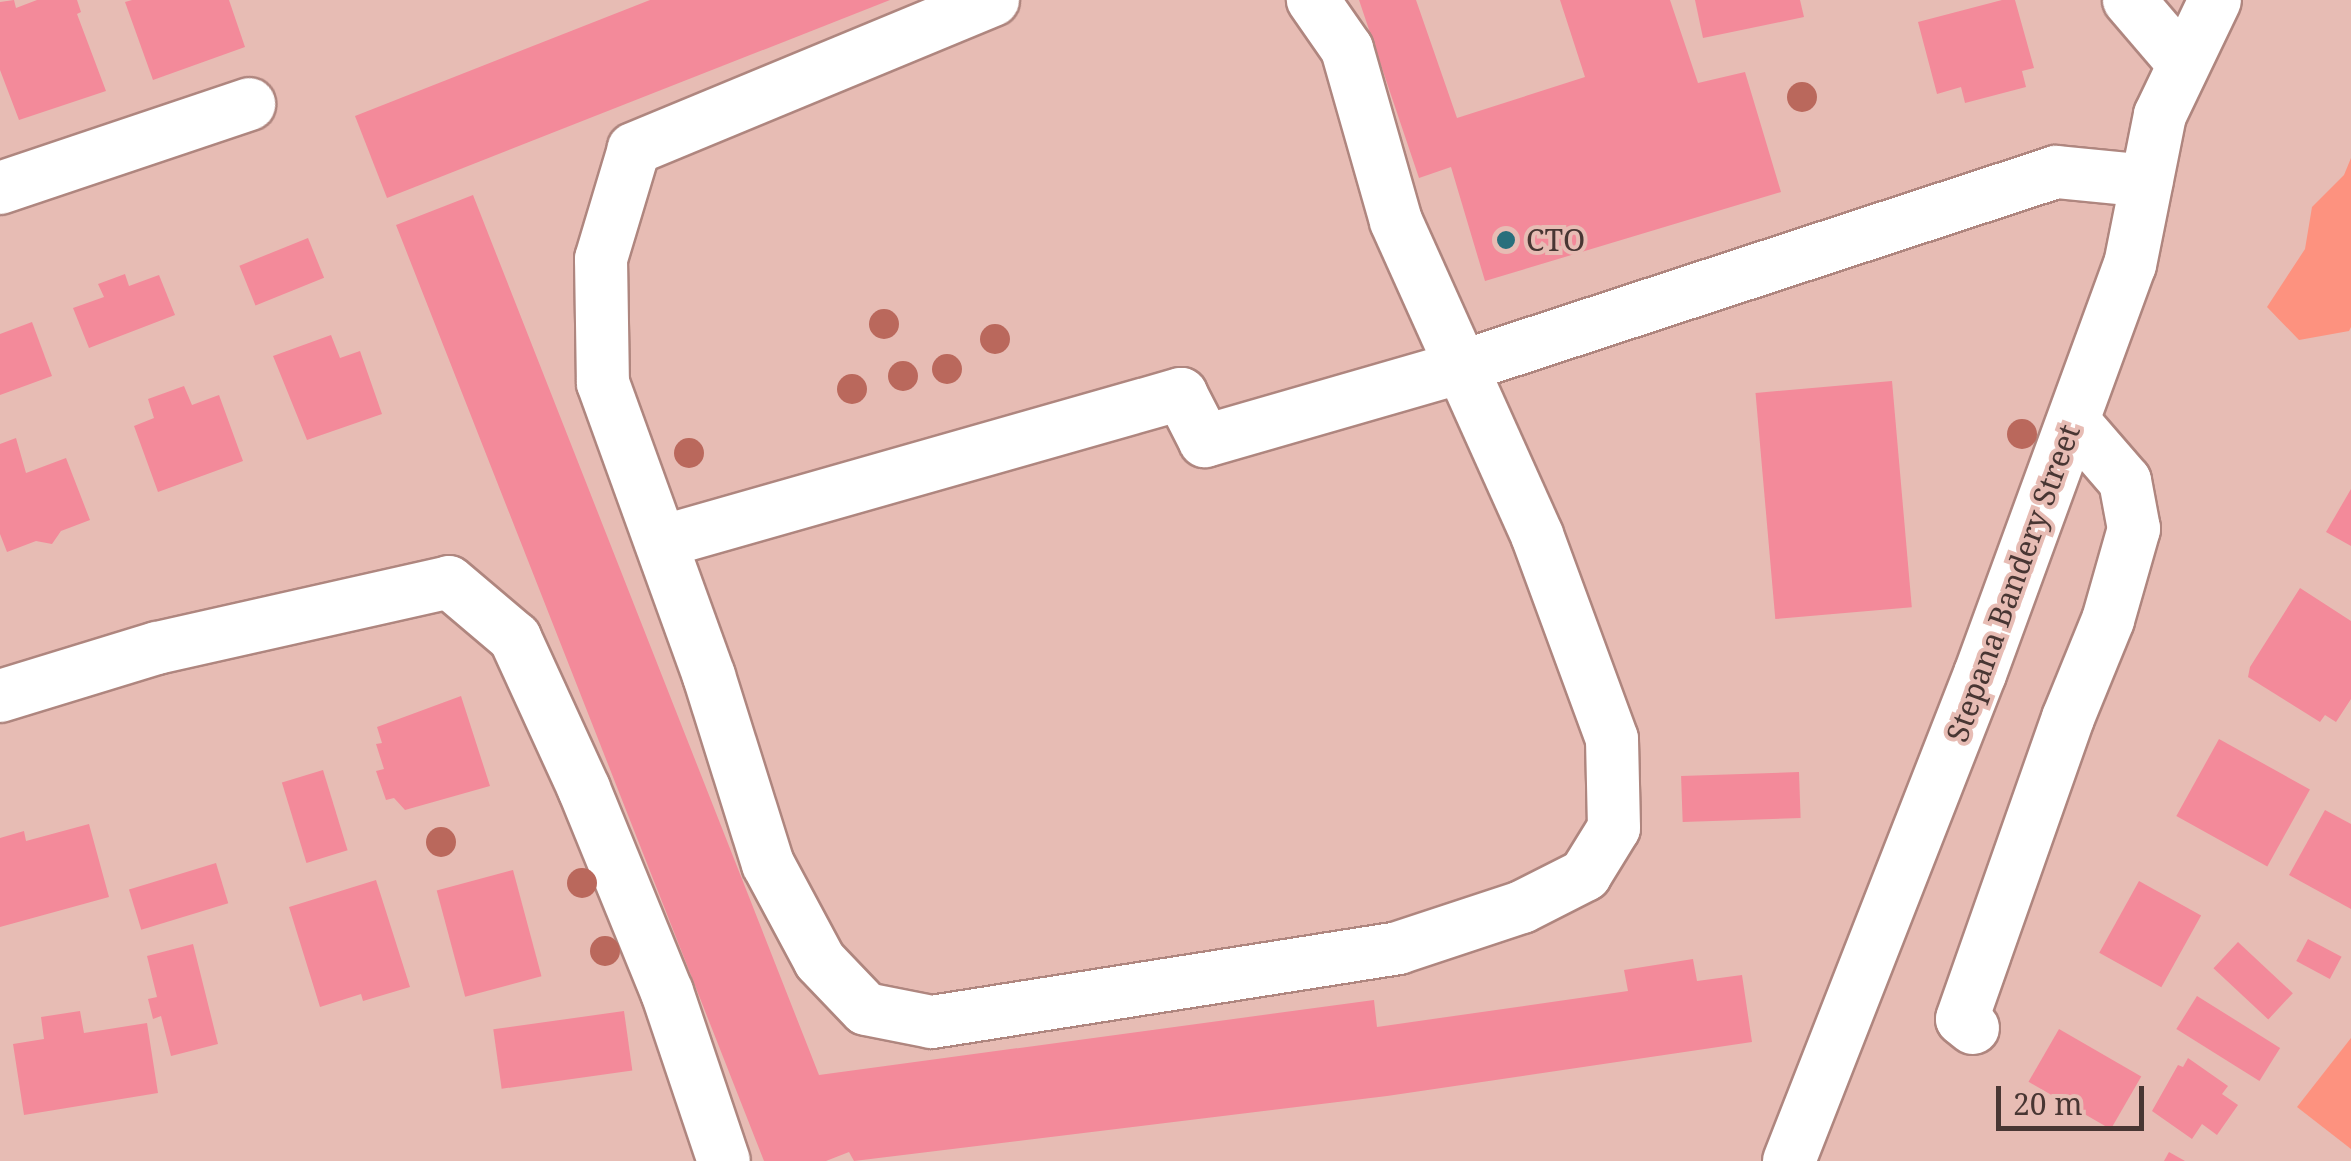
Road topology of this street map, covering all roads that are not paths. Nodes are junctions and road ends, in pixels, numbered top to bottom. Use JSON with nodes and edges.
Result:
{"nodes":[{"id":1,"x":993,"y":0,"type":"edge"},
{"id":2,"x":1312,"y":0,"type":"edge"},
{"id":3,"x":2129,"y":0,"type":"edge"},
{"id":4,"x":2215,"y":0,"type":"edge"},
{"id":5,"x":2183,"y":63,"type":"junction"},
{"id":6,"x":249,"y":104,"type":"dead end"},
{"id":7,"x":2147,"y":181,"type":"junction"},
{"id":8,"x":0,"y":188,"type":"edge"},
{"id":9,"x":1464,"y":366,"type":"junction"},
{"id":10,"x":2073,"y":421,"type":"junction"},
{"id":11,"x":661,"y":542,"type":"junction"},
{"id":12,"x":0,"y":696,"type":"edge"},
{"id":13,"x":1974,"y":1028,"type":"dead end"},
{"id":14,"x":724,"y":1161,"type":"edge"},
{"id":15,"x":1789,"y":1161,"type":"edge"}],
"edges":[{"from":1,"to":11,"type":"street"},
{"from":2,"to":9,"type":"street"},
{"from":3,"to":5,"type":"street"},
{"from":4,"to":5,"type":"street","name":"Stepana Bandery Street"},
{"from":5,"to":7,"type":"street","name":"Stepana Bandery Street"},
{"from":6,"to":8,"type":"street"},
{"from":7,"to":9,"type":"street"},
{"from":7,"to":10,"type":"street","name":"Stepana Bandery Street"},
{"from":9,"to":11,"type":"street"},
{"from":9,"to":11,"type":"street"},
{"from":10,"to":13,"type":"street"},
{"from":10,"to":15,"type":"street","name":"Stepana Bandery Street"},
{"from":12,"to":14,"type":"street"}]}
